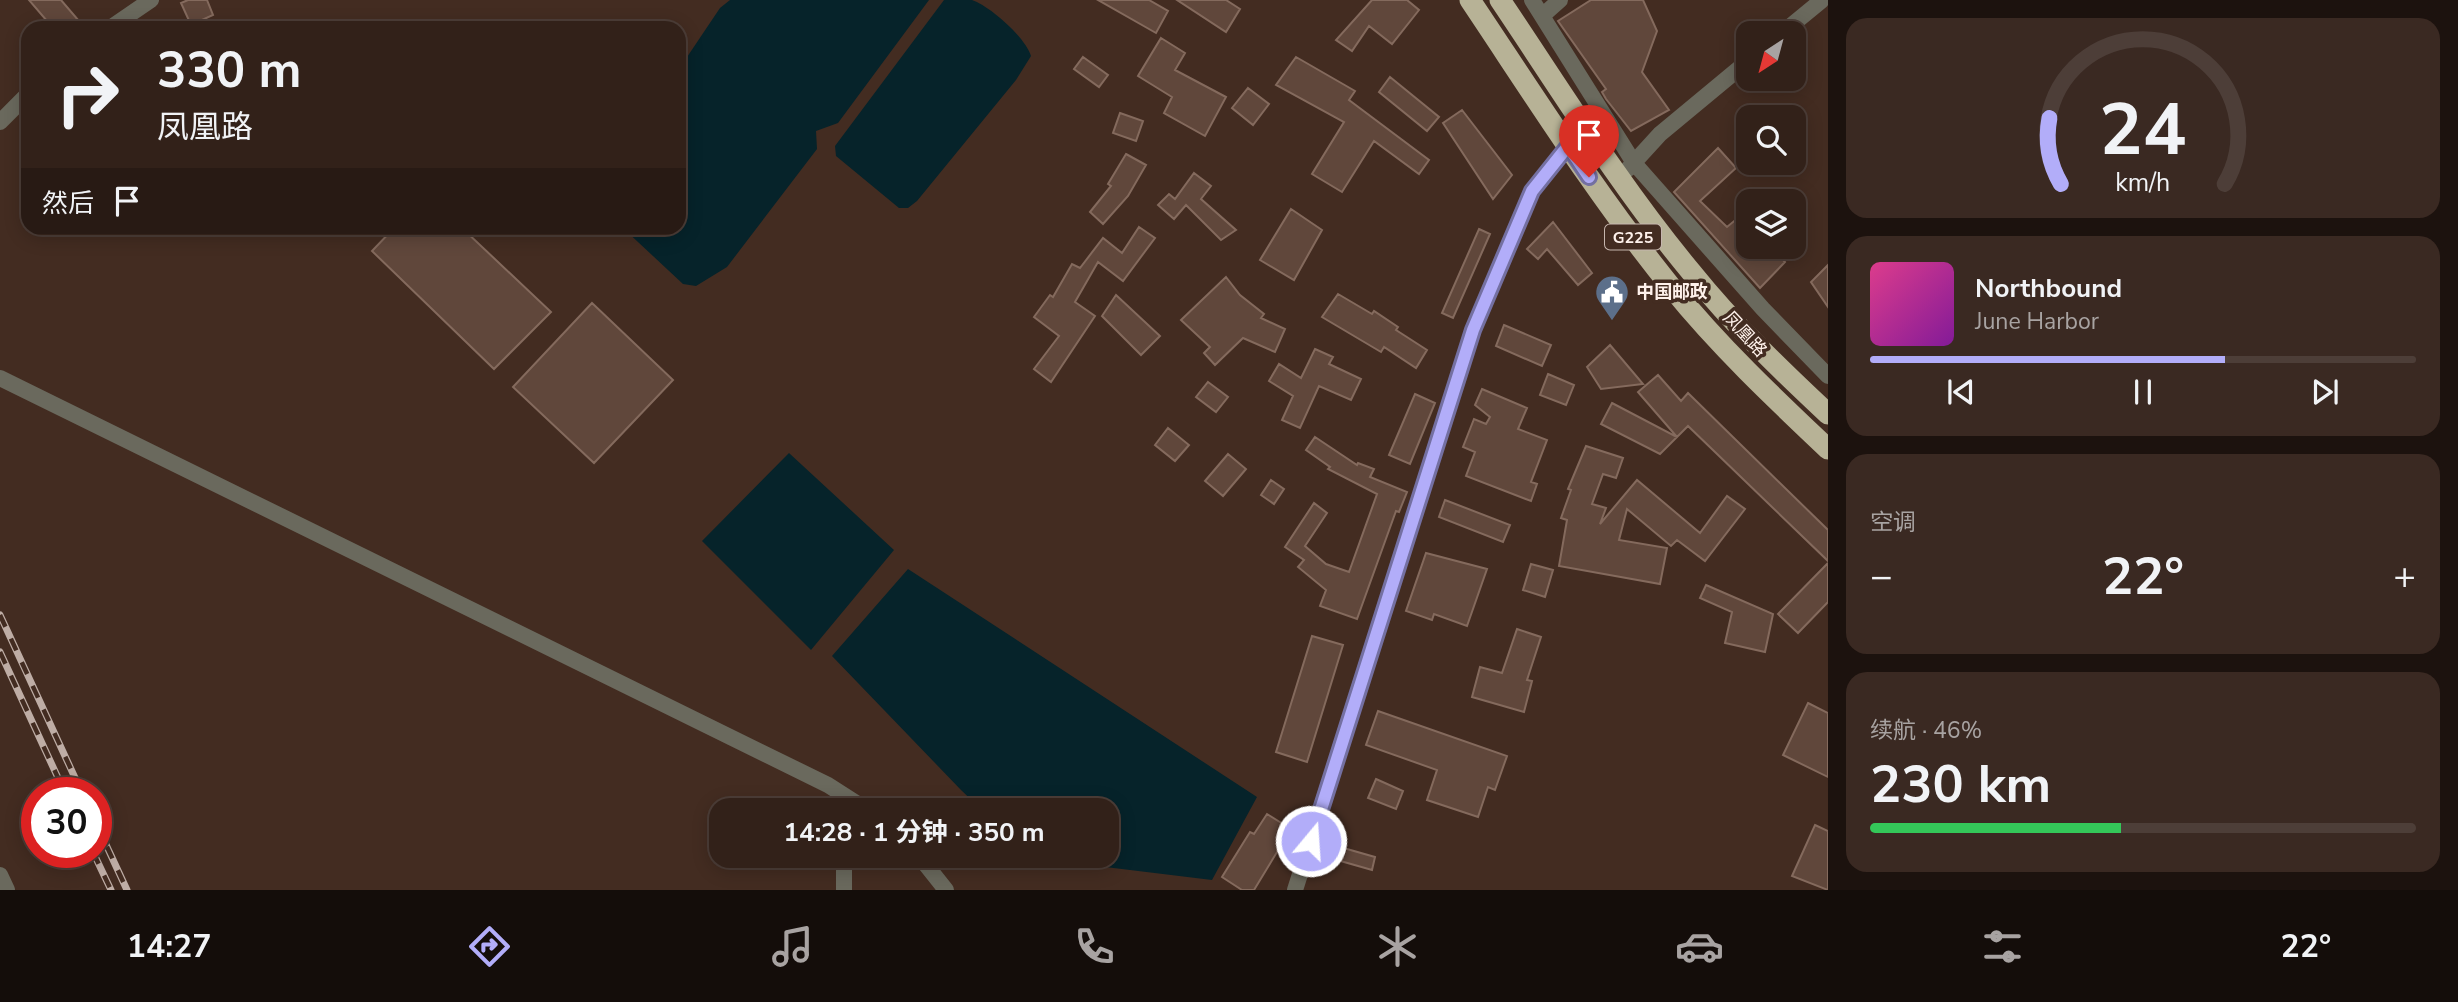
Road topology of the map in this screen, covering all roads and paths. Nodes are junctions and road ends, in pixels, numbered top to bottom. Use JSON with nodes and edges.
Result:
{"nodes":[{"id":1,"x":151,"y":0,"type":"edge"},
{"id":2,"x":1470,"y":0,"type":"edge"},
{"id":3,"x":1500,"y":0,"type":"edge"},
{"id":4,"x":1532,"y":0,"type":"edge"},
{"id":5,"x":1560,"y":0,"type":"edge"},
{"id":6,"x":1821,"y":1,"type":"edge"},
{"id":7,"x":1542,"y":16,"type":"junction"},
{"id":8,"x":120,"y":21,"type":"edge"},
{"id":9,"x":1797,"y":21,"type":"edge"},
{"id":10,"x":1736,"y":71,"type":"edge"},
{"id":11,"x":21,"y":101,"type":"edge"},
{"id":12,"x":0,"y":122,"type":"edge"},
{"id":13,"x":1568,"y":146,"type":"junction"},
{"id":14,"x":1627,"y":171,"type":"junction"},
{"id":15,"x":1828,"y":376,"type":"edge"},
{"id":16,"x":0,"y":378,"type":"edge"},
{"id":17,"x":1827,"y":410,"type":"edge"},
{"id":18,"x":1828,"y":449,"type":"edge"},
{"id":19,"x":834,"y":798,"type":"edge"},
{"id":20,"x":844,"y":868,"type":"edge"},
{"id":21,"x":929,"y":868,"type":"edge"},
{"id":22,"x":0,"y":875,"type":"edge"},
{"id":23,"x":7,"y":890,"type":"edge"},
{"id":24,"x":844,"y":890,"type":"edge"},
{"id":25,"x":946,"y":890,"type":"edge"},
{"id":26,"x":1295,"y":890,"type":"edge"}],
"edges":[{"from":1,"to":8,"type":"street"},
{"from":2,"to":13,"type":"highway","name":"凤凰路","number":"G225"},
{"from":3,"to":14,"type":"highway","name":"凤凰路","number":"G225"},
{"from":4,"to":7,"type":"street"},
{"from":5,"to":7,"type":"street"},
{"from":6,"to":9,"type":"street"},
{"from":7,"to":14,"type":"street"},
{"from":10,"to":14,"type":"street"},
{"from":11,"to":12,"type":"street"},
{"from":13,"to":18,"type":"highway","name":"凤凰路","number":"G225"},
{"from":13,"to":26,"type":"street"},
{"from":14,"to":15,"type":"street"},
{"from":14,"to":17,"type":"highway","name":"凤凰路","number":"G225"},
{"from":16,"to":19,"type":"street"},
{"from":20,"to":24,"type":"street"},
{"from":21,"to":25,"type":"street"},
{"from":22,"to":23,"type":"street"}]}
